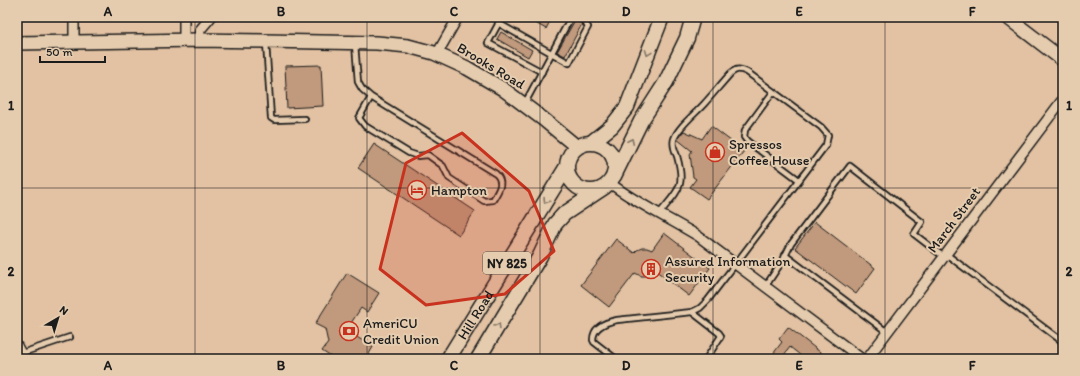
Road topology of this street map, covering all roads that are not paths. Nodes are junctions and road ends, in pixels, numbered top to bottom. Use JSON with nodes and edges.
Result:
{"nodes":[{"id":1,"x":74,"y":17,"type":"edge"},
{"id":2,"x":184,"y":17,"type":"edge"},
{"id":3,"x":211,"y":17,"type":"edge"},
{"id":4,"x":458,"y":17,"type":"edge"},
{"id":5,"x":502,"y":17,"type":"edge"},
{"id":6,"x":571,"y":17,"type":"edge"},
{"id":7,"x":581,"y":17,"type":"edge"},
{"id":8,"x":662,"y":17,"type":"edge"},
{"id":9,"x":693,"y":17,"type":"edge"},
{"id":10,"x":1008,"y":17,"type":"edge"},
{"id":11,"x":498,"y":24,"type":"junction"},
{"id":12,"x":184,"y":40,"type":"junction"},
{"id":13,"x":199,"y":40,"type":"junction"},
{"id":14,"x":74,"y":42,"type":"junction"},
{"id":15,"x":260,"y":42,"type":"junction"},
{"id":16,"x":17,"y":43,"type":"edge"},
{"id":17,"x":355,"y":43,"type":"junction"},
{"id":18,"x":552,"y":53,"type":"junction"},
{"id":19,"x":437,"y":54,"type":"junction"},
{"id":20,"x":1063,"y":60,"type":"edge"},
{"id":21,"x":542,"y":72,"type":"junction"},
{"id":22,"x":773,"y":92,"type":"junction"},
{"id":23,"x":371,"y":97,"type":"junction"},
{"id":24,"x":1063,"y":99,"type":"edge"},
{"id":25,"x":524,"y":105,"type":"junction"},
{"id":26,"x":305,"y":119,"type":"dead end"},
{"id":27,"x":592,"y":142,"type":"junction"},
{"id":28,"x":577,"y":147,"type":"junction"},
{"id":29,"x":566,"y":168,"type":"junction"},
{"id":30,"x":799,"y":180,"type":"junction"},
{"id":31,"x":609,"y":182,"type":"junction"},
{"id":32,"x":659,"y":214,"type":"junction"},
{"id":33,"x":785,"y":255,"type":"junction"},
{"id":34,"x":945,"y":255,"type":"junction"},
{"id":35,"x":736,"y":264,"type":"junction"},
{"id":36,"x":765,"y":287,"type":"junction"},
{"id":37,"x":692,"y":312,"type":"junction"},
{"id":38,"x":887,"y":332,"type":"junction"},
{"id":39,"x":70,"y":337,"type":"dead end"},
{"id":40,"x":1063,"y":342,"type":"edge"},
{"id":41,"x":21,"y":352,"type":"edge"},
{"id":42,"x":448,"y":359,"type":"edge"},
{"id":43,"x":478,"y":359,"type":"edge"},
{"id":44,"x":616,"y":359,"type":"edge"},
{"id":45,"x":706,"y":359,"type":"edge"},
{"id":46,"x":862,"y":359,"type":"edge"},
{"id":47,"x":867,"y":359,"type":"edge"}],
"edges":[{"from":1,"to":14,"type":"street"},
{"from":2,"to":12,"type":"street"},
{"from":3,"to":13,"type":"street"},
{"from":4,"to":19,"type":"street"},
{"from":5,"to":11,"type":"lane"},
{"from":6,"to":18,"type":"lane"},
{"from":7,"to":18,"type":"lane"},
{"from":8,"to":27,"type":"main road","one_way":true},
{"from":31,"to":9,"type":"main road","one_way":true},
{"from":10,"to":20,"type":"street"},
{"from":11,"to":18,"type":"lane"},
{"from":11,"to":21,"type":"lane"},
{"from":12,"to":13,"type":"street","name":"Brooks Road"},
{"from":12,"to":14,"type":"street","name":"Brooks Road"},
{"from":13,"to":15,"type":"street","name":"Brooks Road"},
{"from":14,"to":16,"type":"street","name":"Brooks Road"},
{"from":15,"to":17,"type":"street","name":"Brooks Road"},
{"from":15,"to":26,"type":"lane"},
{"from":17,"to":19,"type":"street","name":"Brooks Road"},
{"from":17,"to":23,"type":"lane"},
{"from":18,"to":21,"type":"lane"},
{"from":19,"to":25,"type":"street","name":"Brooks Road"},
{"from":21,"to":25,"type":"lane"},
{"from":22,"to":30,"type":"lane"},
{"from":22,"to":30,"type":"lane"},
{"from":22,"to":32,"type":"lane"},
{"from":23,"to":23,"type":"lane"},
{"from":24,"to":34,"type":"street","name":"March Street"},
{"from":25,"to":28,"type":"street","name":"Brooks Road"},
{"from":27,"to":28,"type":"main road"},
{"from":27,"to":31,"type":"main road"},
{"from":28,"to":29,"type":"main road","number":"NY 825"},
{"from":29,"to":31,"type":"main road"},
{"from":29,"to":42,"type":"main road","name":"Hill Road","number":"NY 825","one_way":true},
{"from":30,"to":35,"type":"lane"},
{"from":31,"to":32,"type":"street"},
{"from":43,"to":31,"type":"main road","name":"Hill Road","number":"NY 825","one_way":true},
{"from":32,"to":35,"type":"street"},
{"from":33,"to":34,"type":"lane"},
{"from":33,"to":36,"type":"lane"},
{"from":33,"to":38,"type":"lane"},
{"from":34,"to":38,"type":"street","name":"March Street"},
{"from":34,"to":40,"type":"lane"},
{"from":35,"to":36,"type":"street"},
{"from":35,"to":37,"type":"lane"},
{"from":36,"to":46,"type":"street"},
{"from":37,"to":44,"type":"lane"},
{"from":37,"to":45,"type":"lane"},
{"from":38,"to":47,"type":"street","name":"March Street"},
{"from":39,"to":41,"type":"lane"}]}
